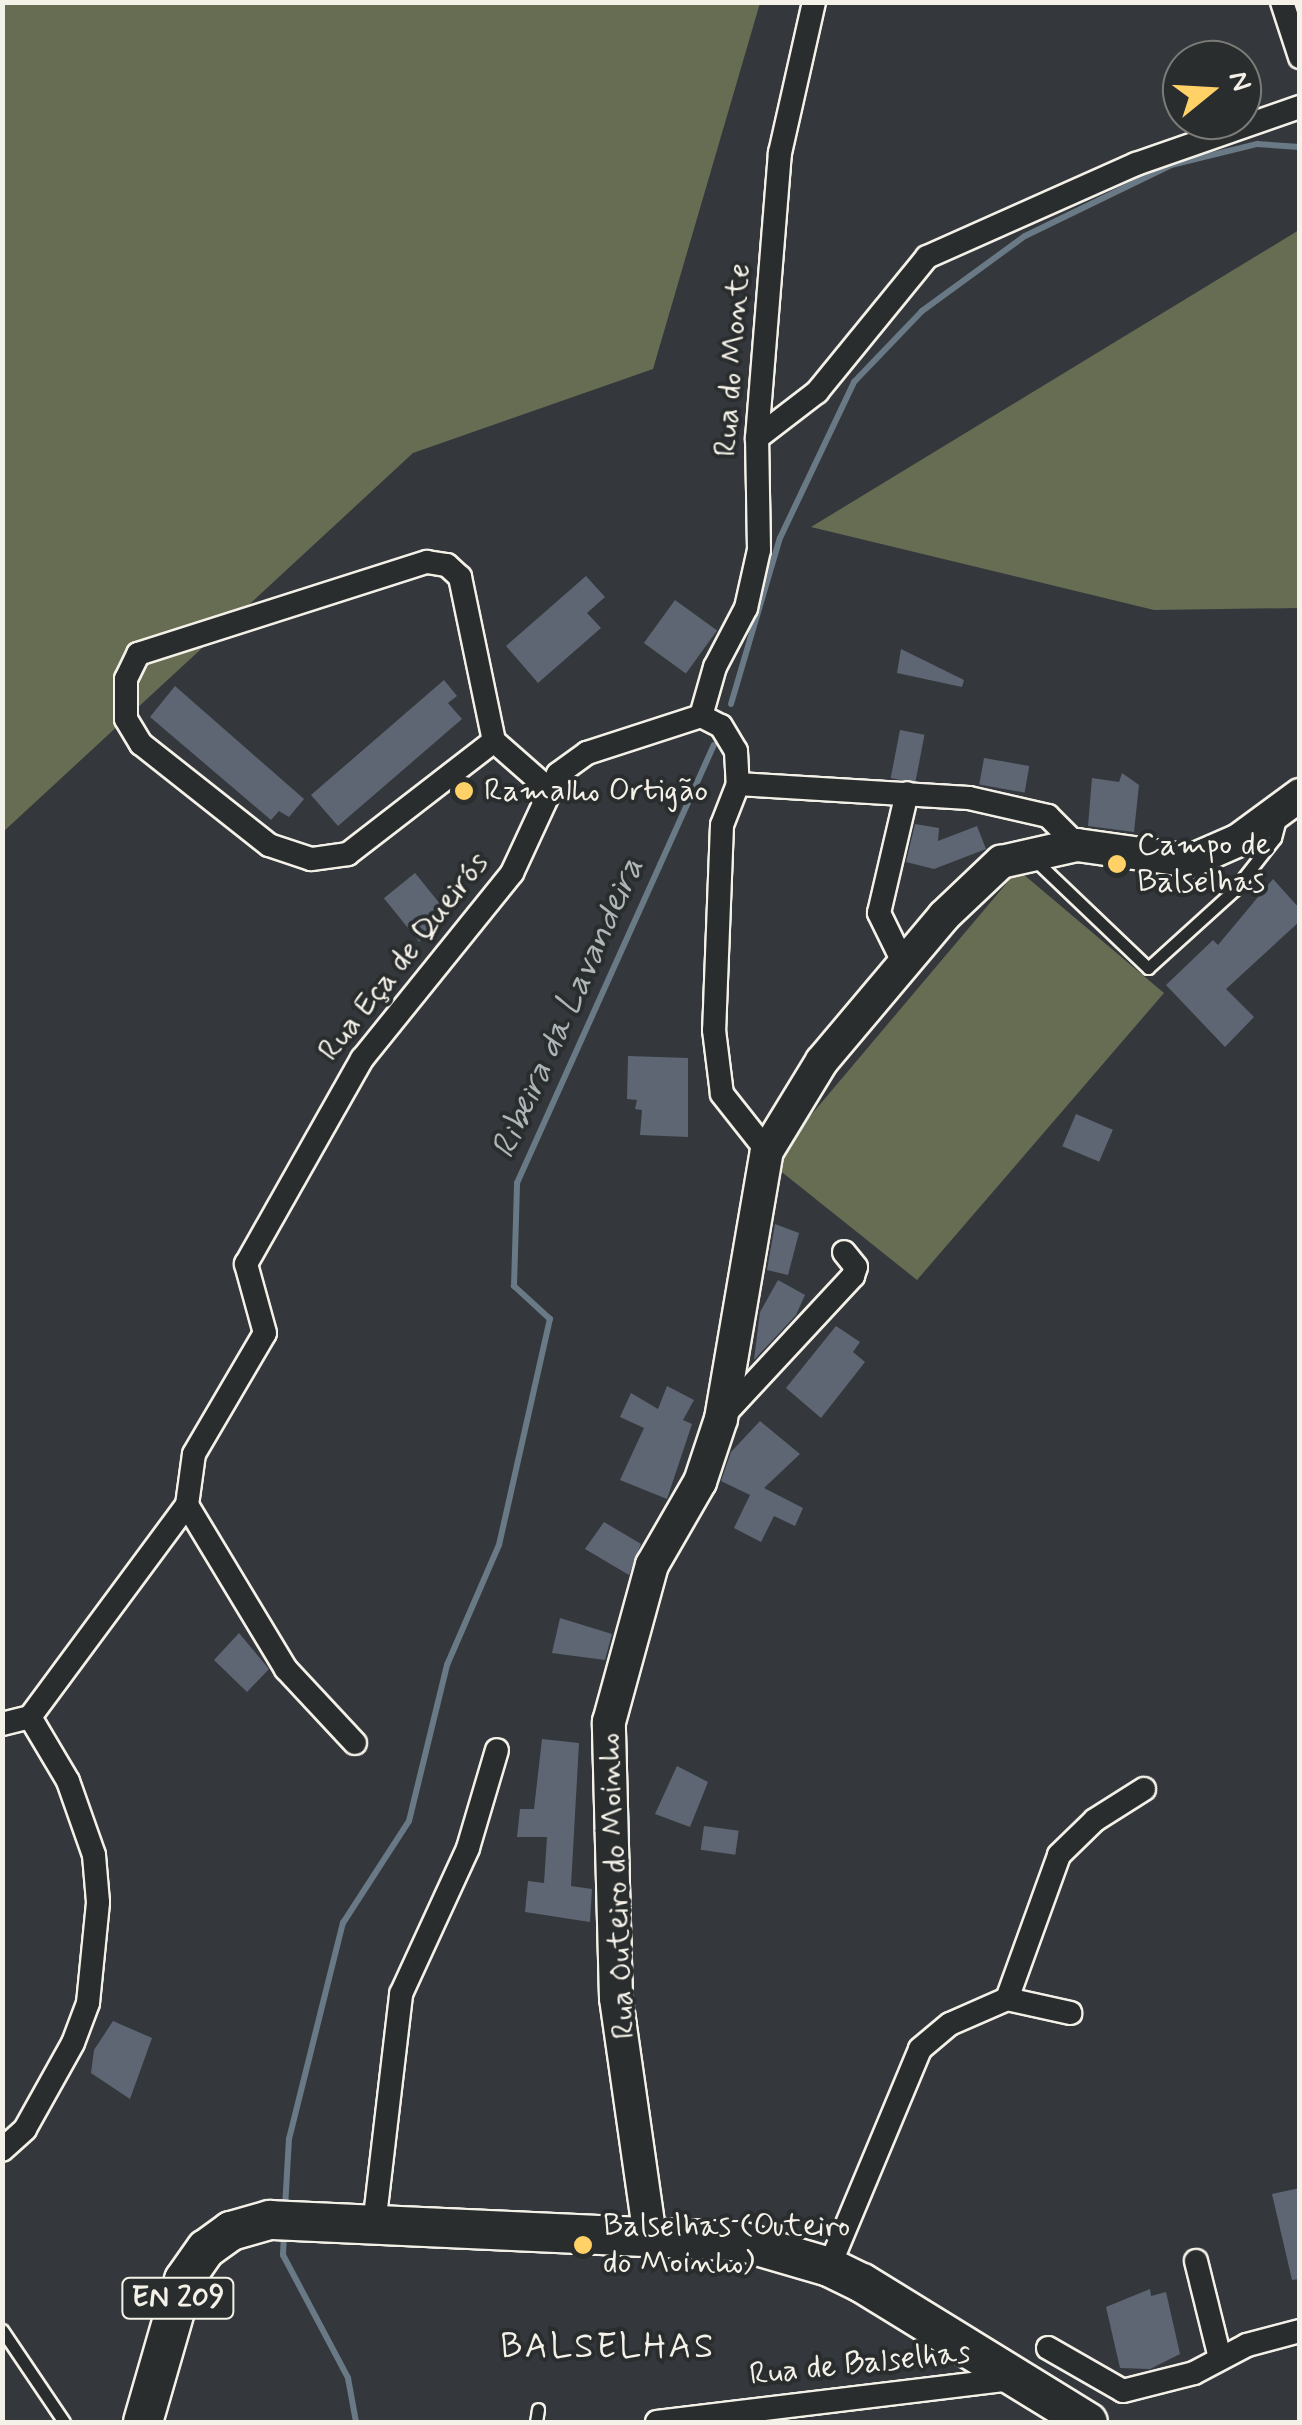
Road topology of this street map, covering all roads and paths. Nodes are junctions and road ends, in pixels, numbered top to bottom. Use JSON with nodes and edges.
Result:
{"nodes":[{"id":1,"x":814,"y":2,"type":"edge"},
{"id":2,"x":1282,"y":2,"type":"edge"},
{"id":3,"x":1300,"y":58,"type":"edge"},
{"id":4,"x":1300,"y":107,"type":"edge"},
{"id":5,"x":756,"y":438,"type":"junction"},
{"id":6,"x":701,"y":716,"type":"junction"},
{"id":7,"x":494,"y":741,"type":"junction"},
{"id":8,"x":738,"y":784,"type":"junction"},
{"id":9,"x":551,"y":791,"type":"junction"},
{"id":10,"x":907,"y":792,"type":"junction"},
{"id":11,"x":1291,"y":802,"type":"edge"},
{"id":12,"x":1077,"y":845,"type":"junction"},
{"id":13,"x":1030,"y":854,"type":"junction"},
{"id":14,"x":904,"y":964,"type":"junction"},
{"id":15,"x":767,"y":1152,"type":"junction"},
{"id":16,"x":844,"y":1252,"type":"dead end"},
{"id":17,"x":720,"y":1419,"type":"junction"},
{"id":18,"x":187,"y":1506,"type":"junction"},
{"id":19,"x":30,"y":1718,"type":"junction"},
{"id":20,"x":2,"y":1724,"type":"edge"},
{"id":21,"x":356,"y":1743,"type":"dead end"},
{"id":22,"x":496,"y":1750,"type":"dead end"},
{"id":23,"x":1144,"y":1789,"type":"dead end"},
{"id":24,"x":1007,"y":1998,"type":"junction"},
{"id":25,"x":1070,"y":2013,"type":"dead end"},
{"id":26,"x":2,"y":2150,"type":"edge"},
{"id":27,"x":374,"y":2225,"type":"junction"},
{"id":28,"x":650,"y":2237,"type":"junction"},
{"id":29,"x":1196,"y":2261,"type":"dead end"},
{"id":30,"x":829,"y":2267,"type":"junction"},
{"id":31,"x":2,"y":2330,"type":"edge"},
{"id":32,"x":1300,"y":2331,"type":"edge"},
{"id":33,"x":1048,"y":2348,"type":"dead end"},
{"id":34,"x":1220,"y":2358,"type":"junction"},
{"id":35,"x":1011,"y":2379,"type":"junction"},
{"id":36,"x":692,"y":2419,"type":"edge"},
{"id":37,"x":64,"y":2422,"type":"edge"},
{"id":38,"x":144,"y":2422,"type":"edge"},
{"id":39,"x":657,"y":2422,"type":"edge"},
{"id":40,"x":1088,"y":2422,"type":"edge"}],
"edges":[{"from":1,"to":5,"type":"street","name":"Rua do Monte"},
{"from":2,"to":3,"type":"street"},
{"from":4,"to":5,"type":"street"},
{"from":5,"to":6,"type":"street","name":"Rua do Monte"},
{"from":6,"to":8,"type":"street"},
{"from":6,"to":9,"type":"street","name":"Rua Eça de Queirós"},
{"from":7,"to":7,"type":"street"},
{"from":7,"to":9,"type":"street"},
{"from":8,"to":10,"type":"street"},
{"from":8,"to":15,"type":"street"},
{"from":9,"to":18,"type":"street","name":"Rua Eça de Queirós"},
{"from":10,"to":12,"type":"street"},
{"from":10,"to":14,"type":"street"},
{"from":11,"to":12,"type":"street"},
{"from":11,"to":13,"type":"lane"},
{"from":12,"to":13,"type":"street"},
{"from":13,"to":14,"type":"street"},
{"from":14,"to":15,"type":"street"},
{"from":15,"to":17,"type":"street"},
{"from":16,"to":17,"type":"street","name":"Rua Outeiro do Moinho"},
{"from":17,"to":28,"type":"street","name":"Rua Outeiro do Moinho"},
{"from":18,"to":19,"type":"street","name":"Rua Eça de Queirós"},
{"from":18,"to":21,"type":"street"},
{"from":19,"to":20,"type":"street"},
{"from":19,"to":26,"type":"street"},
{"from":22,"to":27,"type":"street"},
{"from":23,"to":24,"type":"street"},
{"from":24,"to":25,"type":"street"},
{"from":24,"to":30,"type":"street"},
{"from":27,"to":28,"type":"main road","number":"EN 209"},
{"from":27,"to":38,"type":"main road","number":"EN 209"},
{"from":28,"to":30,"type":"main road","number":"EN 209"},
{"from":29,"to":34,"type":"street"},
{"from":30,"to":35,"type":"main road","number":"EN 209"},
{"from":31,"to":37,"type":"lane"},
{"from":32,"to":34,"type":"street"},
{"from":33,"to":34,"type":"street"},
{"from":35,"to":36,"type":"street","name":"Rua de Balselhas"},
{"from":35,"to":40,"type":"main road","number":"EN 209"},
{"from":36,"to":39,"type":"street","name":"Rua de Balselhas"}]}
